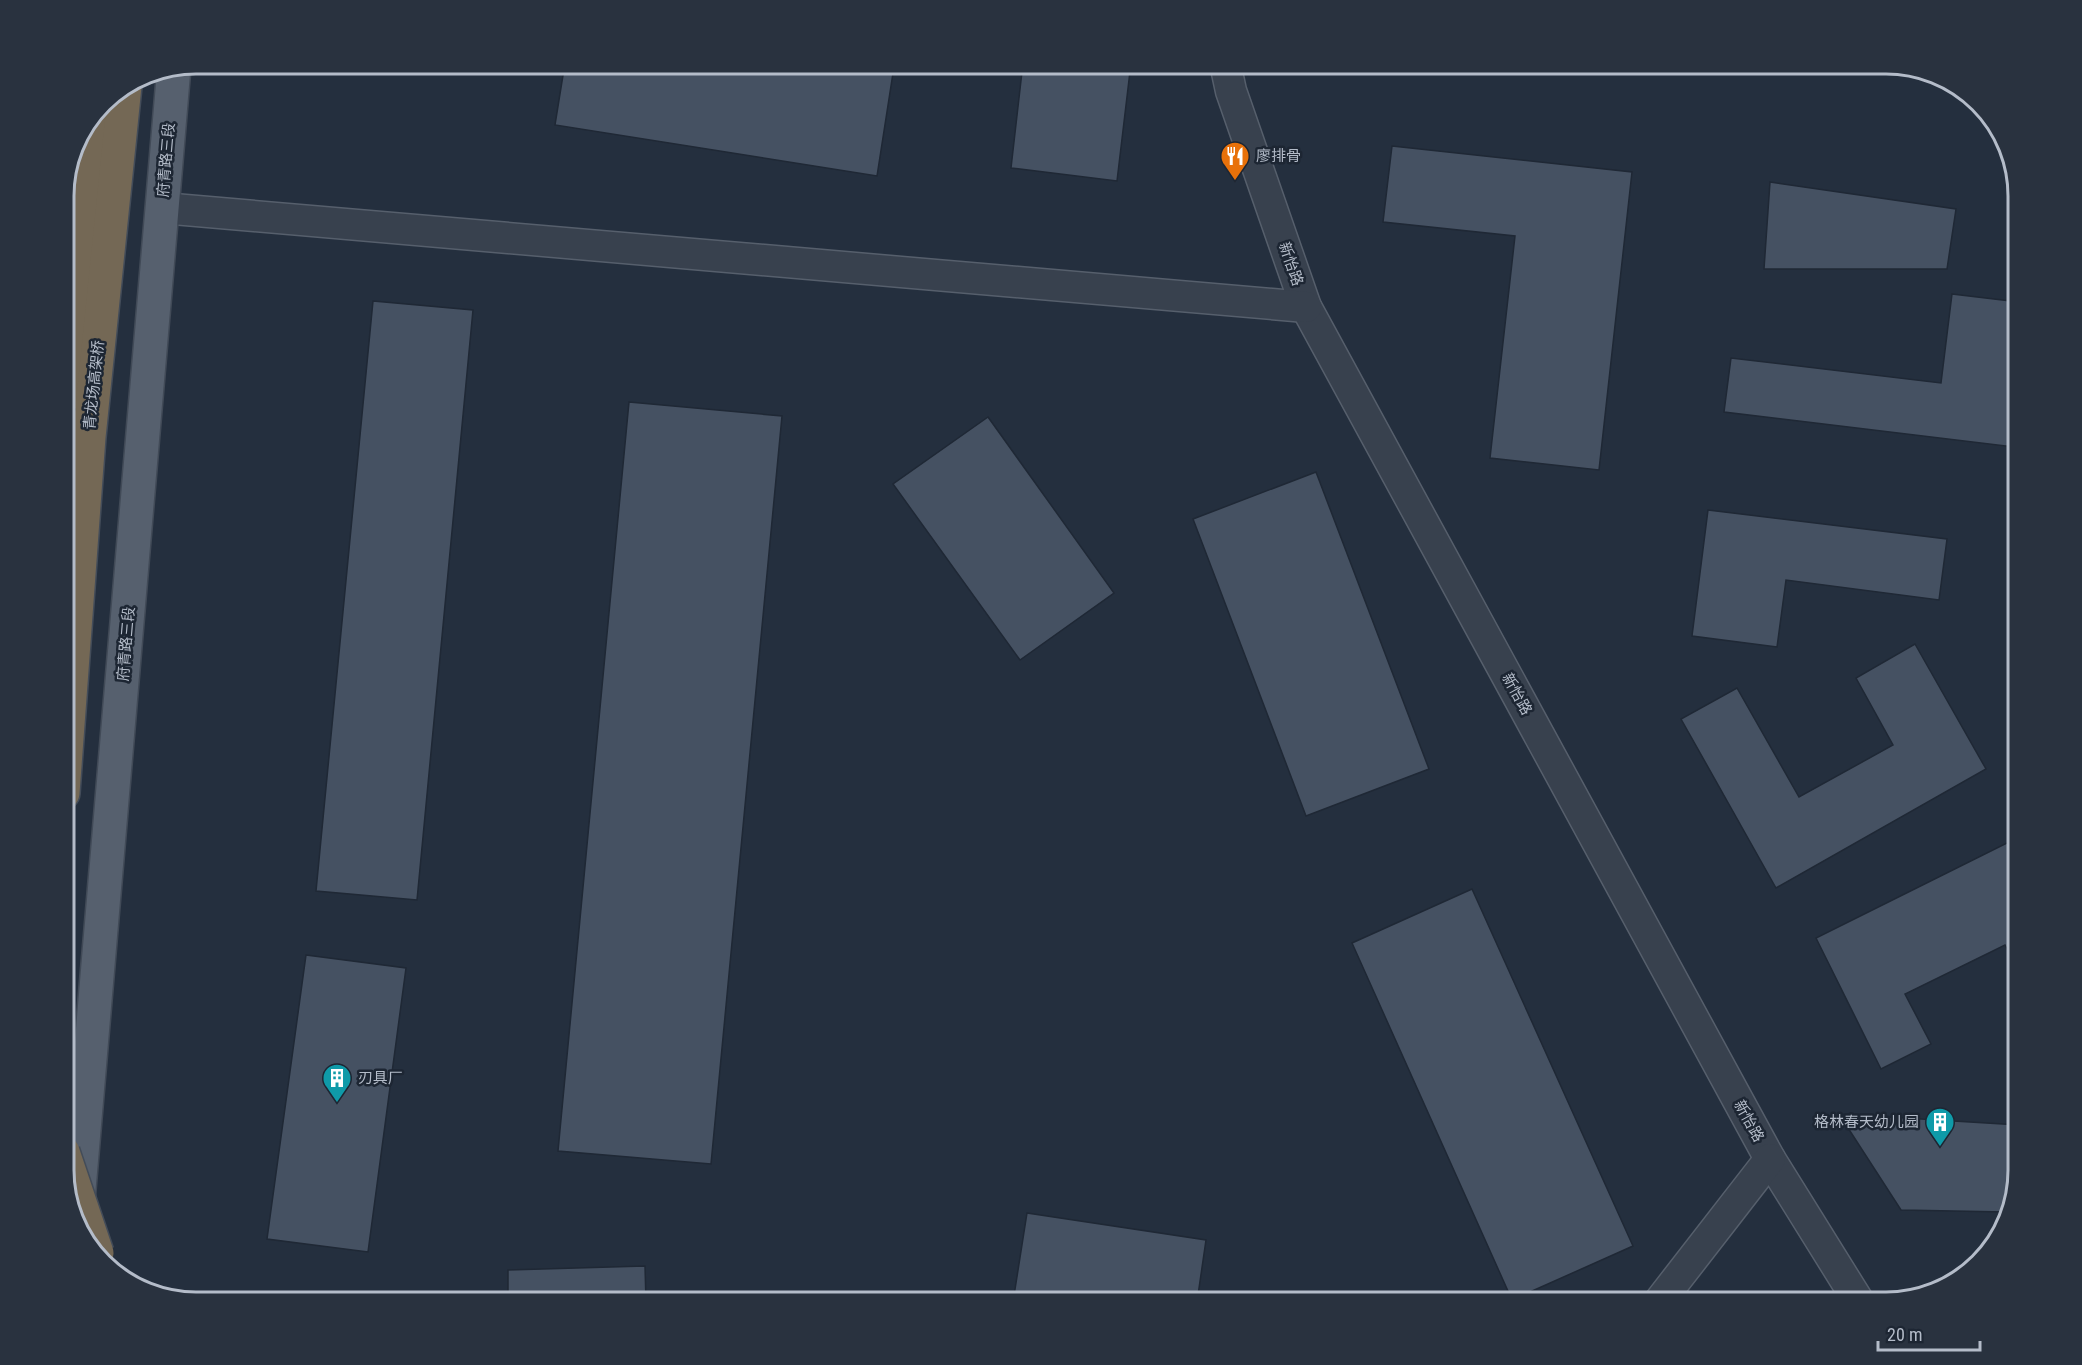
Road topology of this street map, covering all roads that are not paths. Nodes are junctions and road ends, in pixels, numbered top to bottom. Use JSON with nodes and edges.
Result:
{"nodes":[{"id":1,"x":1228,"y":73,"type":"edge"},
{"id":2,"x":173,"y":76,"type":"edge"},
{"id":3,"x":143,"y":86,"type":"edge"},
{"id":4,"x":124,"y":97,"type":"edge"},
{"id":5,"x":90,"y":134,"type":"edge"},
{"id":6,"x":162,"y":208,"type":"junction"},
{"id":7,"x":74,"y":291,"type":"edge"},
{"id":8,"x":1306,"y":307,"type":"junction"},
{"id":9,"x":89,"y":437,"type":"junction"},
{"id":10,"x":74,"y":642,"type":"edge"},
{"id":11,"x":1770,"y":1159,"type":"junction"},
{"id":12,"x":76,"y":1190,"type":"edge"},
{"id":13,"x":78,"y":1200,"type":"edge"},
{"id":14,"x":89,"y":1228,"type":"edge"},
{"id":15,"x":1667,"y":1292,"type":"edge"},
{"id":16,"x":1853,"y":1292,"type":"edge"}],
"edges":[{"from":1,"to":8,"type":"street","name":"新怡路"},
{"from":2,"to":6,"type":"main road","name":"府青路三段"},
{"from":3,"to":9,"type":"highway"},
{"from":4,"to":9,"type":"highway","name":"青龙场高架桥"},
{"from":5,"to":7,"type":"highway","name":"青龙场高架桥"},
{"from":6,"to":8,"type":"street"},
{"from":6,"to":13,"type":"main road","name":"府青路三段"},
{"from":8,"to":11,"type":"street","name":"新怡路"},
{"from":9,"to":10,"type":"highway","name":"青龙场高架桥"},
{"from":11,"to":15,"type":"street"},
{"from":11,"to":16,"type":"street","name":"新怡路"},
{"from":12,"to":14,"type":"highway","bridge":true}]}
